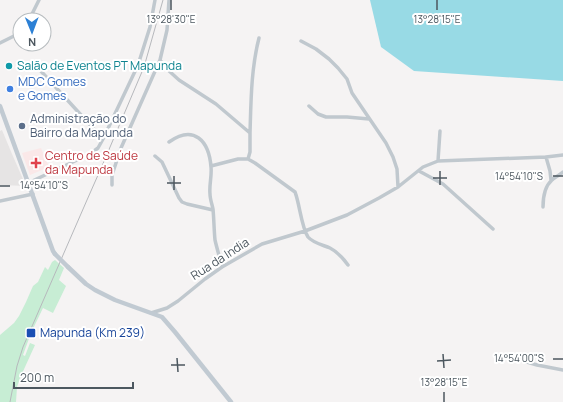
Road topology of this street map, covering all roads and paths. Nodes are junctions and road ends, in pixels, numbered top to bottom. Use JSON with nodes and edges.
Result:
{"nodes":[{"id":1,"x":39,"y":0,"type":"edge"},
{"id":2,"x":155,"y":0,"type":"edge"},
{"id":3,"x":170,"y":0,"type":"edge"},
{"id":4,"x":33,"y":12,"type":"edge"},
{"id":5,"x":12,"y":37,"type":"edge"},
{"id":6,"x":259,"y":38,"type":"dead end"},
{"id":7,"x":301,"y":41,"type":"dead end"},
{"id":8,"x":0,"y":43,"type":"edge"},
{"id":9,"x":160,"y":60,"type":"junction"},
{"id":10,"x":38,"y":69,"type":"dead end"},
{"id":11,"x":0,"y":106,"type":"edge"},
{"id":12,"x":309,"y":106,"type":"dead end"},
{"id":13,"x":369,"y":119,"type":"junction"},
{"id":14,"x":440,"y":131,"type":"dead end"},
{"id":15,"x":250,"y":133,"type":"junction"},
{"id":16,"x":103,"y":139,"type":"junction"},
{"id":17,"x":169,"y":142,"type":"dead end"},
{"id":18,"x":563,"y":155,"type":"edge"},
{"id":19,"x":155,"y":156,"type":"dead end"},
{"id":20,"x":546,"y":157,"type":"junction"},
{"id":21,"x":248,"y":159,"type":"junction"},
{"id":22,"x":438,"y":161,"type":"junction"},
{"id":23,"x":211,"y":166,"type":"junction"},
{"id":24,"x":419,"y":171,"type":"junction"},
{"id":25,"x":563,"y":172,"type":"edge"},
{"id":26,"x":551,"y":180,"type":"junction"},
{"id":27,"x":28,"y":183,"type":"junction"},
{"id":28,"x":112,"y":185,"type":"dead end"},
{"id":29,"x":398,"y":187,"type":"junction"},
{"id":30,"x":33,"y":194,"type":"junction"},
{"id":31,"x":0,"y":201,"type":"edge"},
{"id":32,"x":543,"y":207,"type":"dead end"},
{"id":33,"x":213,"y":210,"type":"junction"},
{"id":34,"x":493,"y":229,"type":"dead end"},
{"id":35,"x":305,"y":231,"type":"junction"},
{"id":36,"x":348,"y":265,"type":"dead end"},
{"id":37,"x":222,"y":267,"type":"junction"},
{"id":38,"x":151,"y":313,"type":"junction"},
{"id":39,"x":503,"y":355,"type":"dead end"},
{"id":40,"x":563,"y":370,"type":"edge"},
{"id":41,"x":231,"y":402,"type":"edge"}],
"edges":[{"from":1,"to":4,"type":"street"},
{"from":2,"to":16,"type":"street"},
{"from":3,"to":9,"type":"street"},
{"from":5,"to":8,"type":"street"},
{"from":6,"to":15,"type":"street"},
{"from":7,"to":13,"type":"street"},
{"from":9,"to":15,"type":"street"},
{"from":9,"to":28,"type":"street"},
{"from":10,"to":16,"type":"street"},
{"from":11,"to":27,"type":"street"},
{"from":12,"to":13,"type":"street"},
{"from":13,"to":29,"type":"street"},
{"from":14,"to":22,"type":"street"},
{"from":15,"to":21,"type":"street"},
{"from":16,"to":27,"type":"street"},
{"from":17,"to":23,"type":"street"},
{"from":18,"to":20,"type":"street"},
{"from":19,"to":33,"type":"street"},
{"from":20,"to":22,"type":"street"},
{"from":20,"to":26,"type":"street"},
{"from":21,"to":23,"type":"street"},
{"from":21,"to":35,"type":"street"},
{"from":22,"to":24,"type":"street","name":"Rua da India"},
{"from":23,"to":33,"type":"street"},
{"from":24,"to":29,"type":"street","name":"Rua da India"},
{"from":24,"to":34,"type":"street"},
{"from":25,"to":26,"type":"street"},
{"from":26,"to":32,"type":"street"},
{"from":27,"to":30,"type":"street"},
{"from":29,"to":35,"type":"street","name":"Rua da India"},
{"from":30,"to":31,"type":"street"},
{"from":30,"to":38,"type":"street","bridge":true},
{"from":33,"to":37,"type":"street"},
{"from":35,"to":36,"type":"street"},
{"from":35,"to":37,"type":"street","name":"Rua da India"},
{"from":37,"to":38,"type":"street","name":"Rua da India"},
{"from":38,"to":41,"type":"street"},
{"from":39,"to":40,"type":"street"}]}
